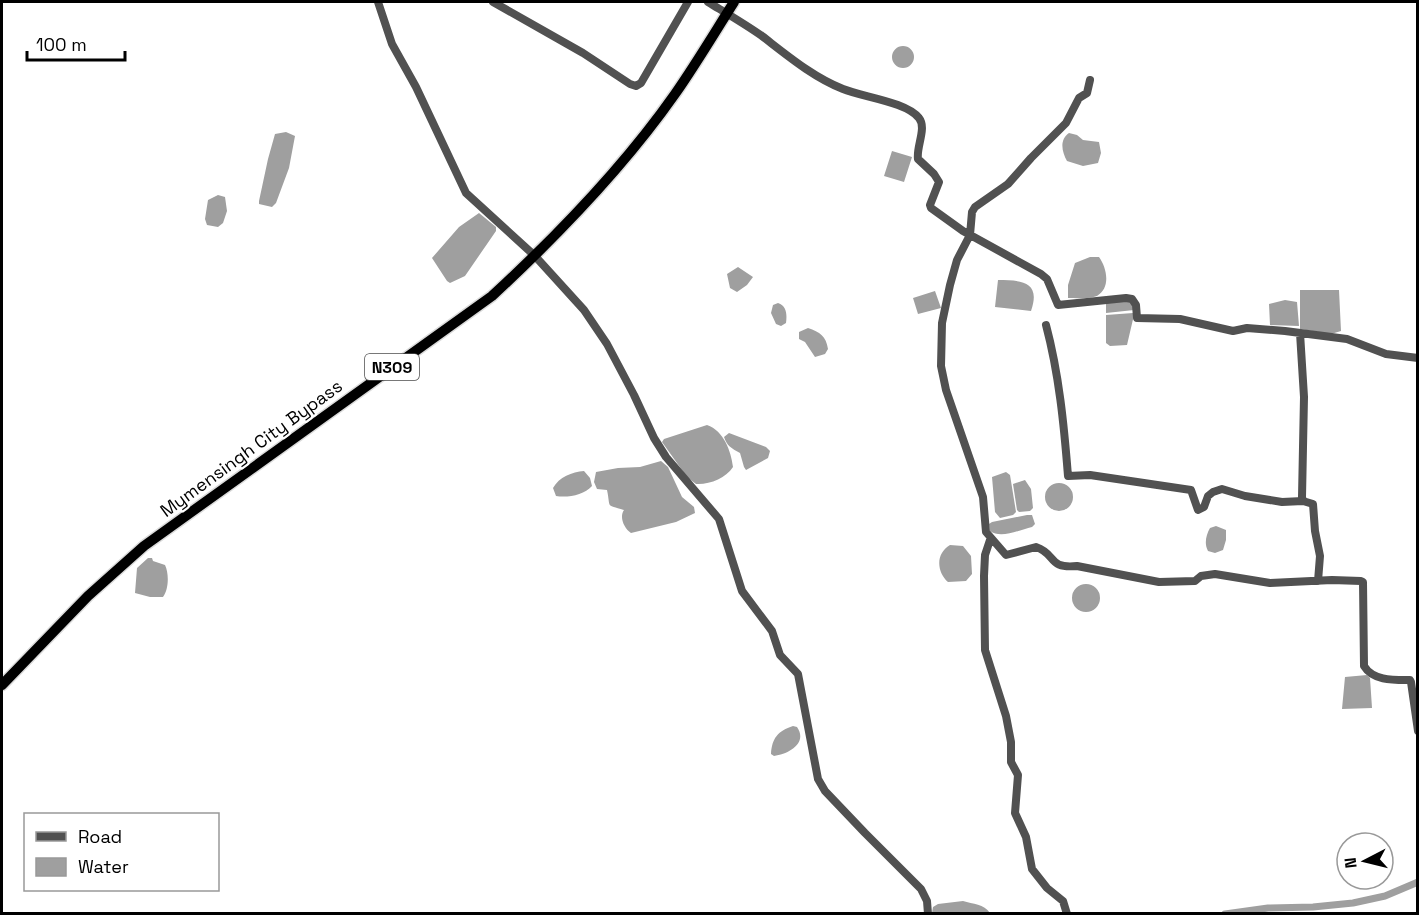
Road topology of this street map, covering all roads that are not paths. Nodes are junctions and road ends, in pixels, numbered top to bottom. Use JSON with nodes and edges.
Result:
{"nodes":[{"id":1,"x":378,"y":2,"type":"edge"},
{"id":2,"x":497,"y":2,"type":"edge"},
{"id":3,"x":688,"y":2,"type":"edge"},
{"id":4,"x":708,"y":2,"type":"edge"},
{"id":5,"x":734,"y":2,"type":"edge"},
{"id":6,"x":727,"y":13,"type":"junction"},
{"id":7,"x":1090,"y":80,"type":"dead end"},
{"id":8,"x":970,"y":235,"type":"junction"},
{"id":9,"x":535,"y":256,"type":"junction"},
{"id":10,"x":1046,"y":325,"type":"dead end"},
{"id":11,"x":1300,"y":333,"type":"junction"},
{"id":12,"x":1418,"y":358,"type":"edge"},
{"id":13,"x":1303,"y":501,"type":"junction"},
{"id":14,"x":990,"y":540,"type":"junction"},
{"id":15,"x":1318,"y":581,"type":"junction"},
{"id":16,"x":2,"y":685,"type":"edge"},
{"id":17,"x":1418,"y":731,"type":"edge"},
{"id":18,"x":927,"y":914,"type":"edge"},
{"id":19,"x":1067,"y":914,"type":"edge"}],
"edges":[{"from":1,"to":9,"type":"street"},
{"from":2,"to":3,"type":"street"},
{"from":4,"to":6,"type":"street"},
{"from":5,"to":6,"type":"highway","name":"Mymensingh City Bypass","number":"N309"},
{"from":6,"to":8,"type":"street"},
{"from":6,"to":9,"type":"highway","name":"Mymensingh City Bypass","number":"N309"},
{"from":7,"to":8,"type":"street"},
{"from":8,"to":11,"type":"street"},
{"from":8,"to":14,"type":"street"},
{"from":9,"to":16,"type":"highway","name":"Mymensingh City Bypass","number":"N309"},
{"from":9,"to":18,"type":"street"},
{"from":10,"to":13,"type":"street"},
{"from":11,"to":12,"type":"street"},
{"from":11,"to":13,"type":"street"},
{"from":13,"to":15,"type":"street"},
{"from":14,"to":15,"type":"street"},
{"from":14,"to":19,"type":"street"},
{"from":15,"to":17,"type":"street"}]}
